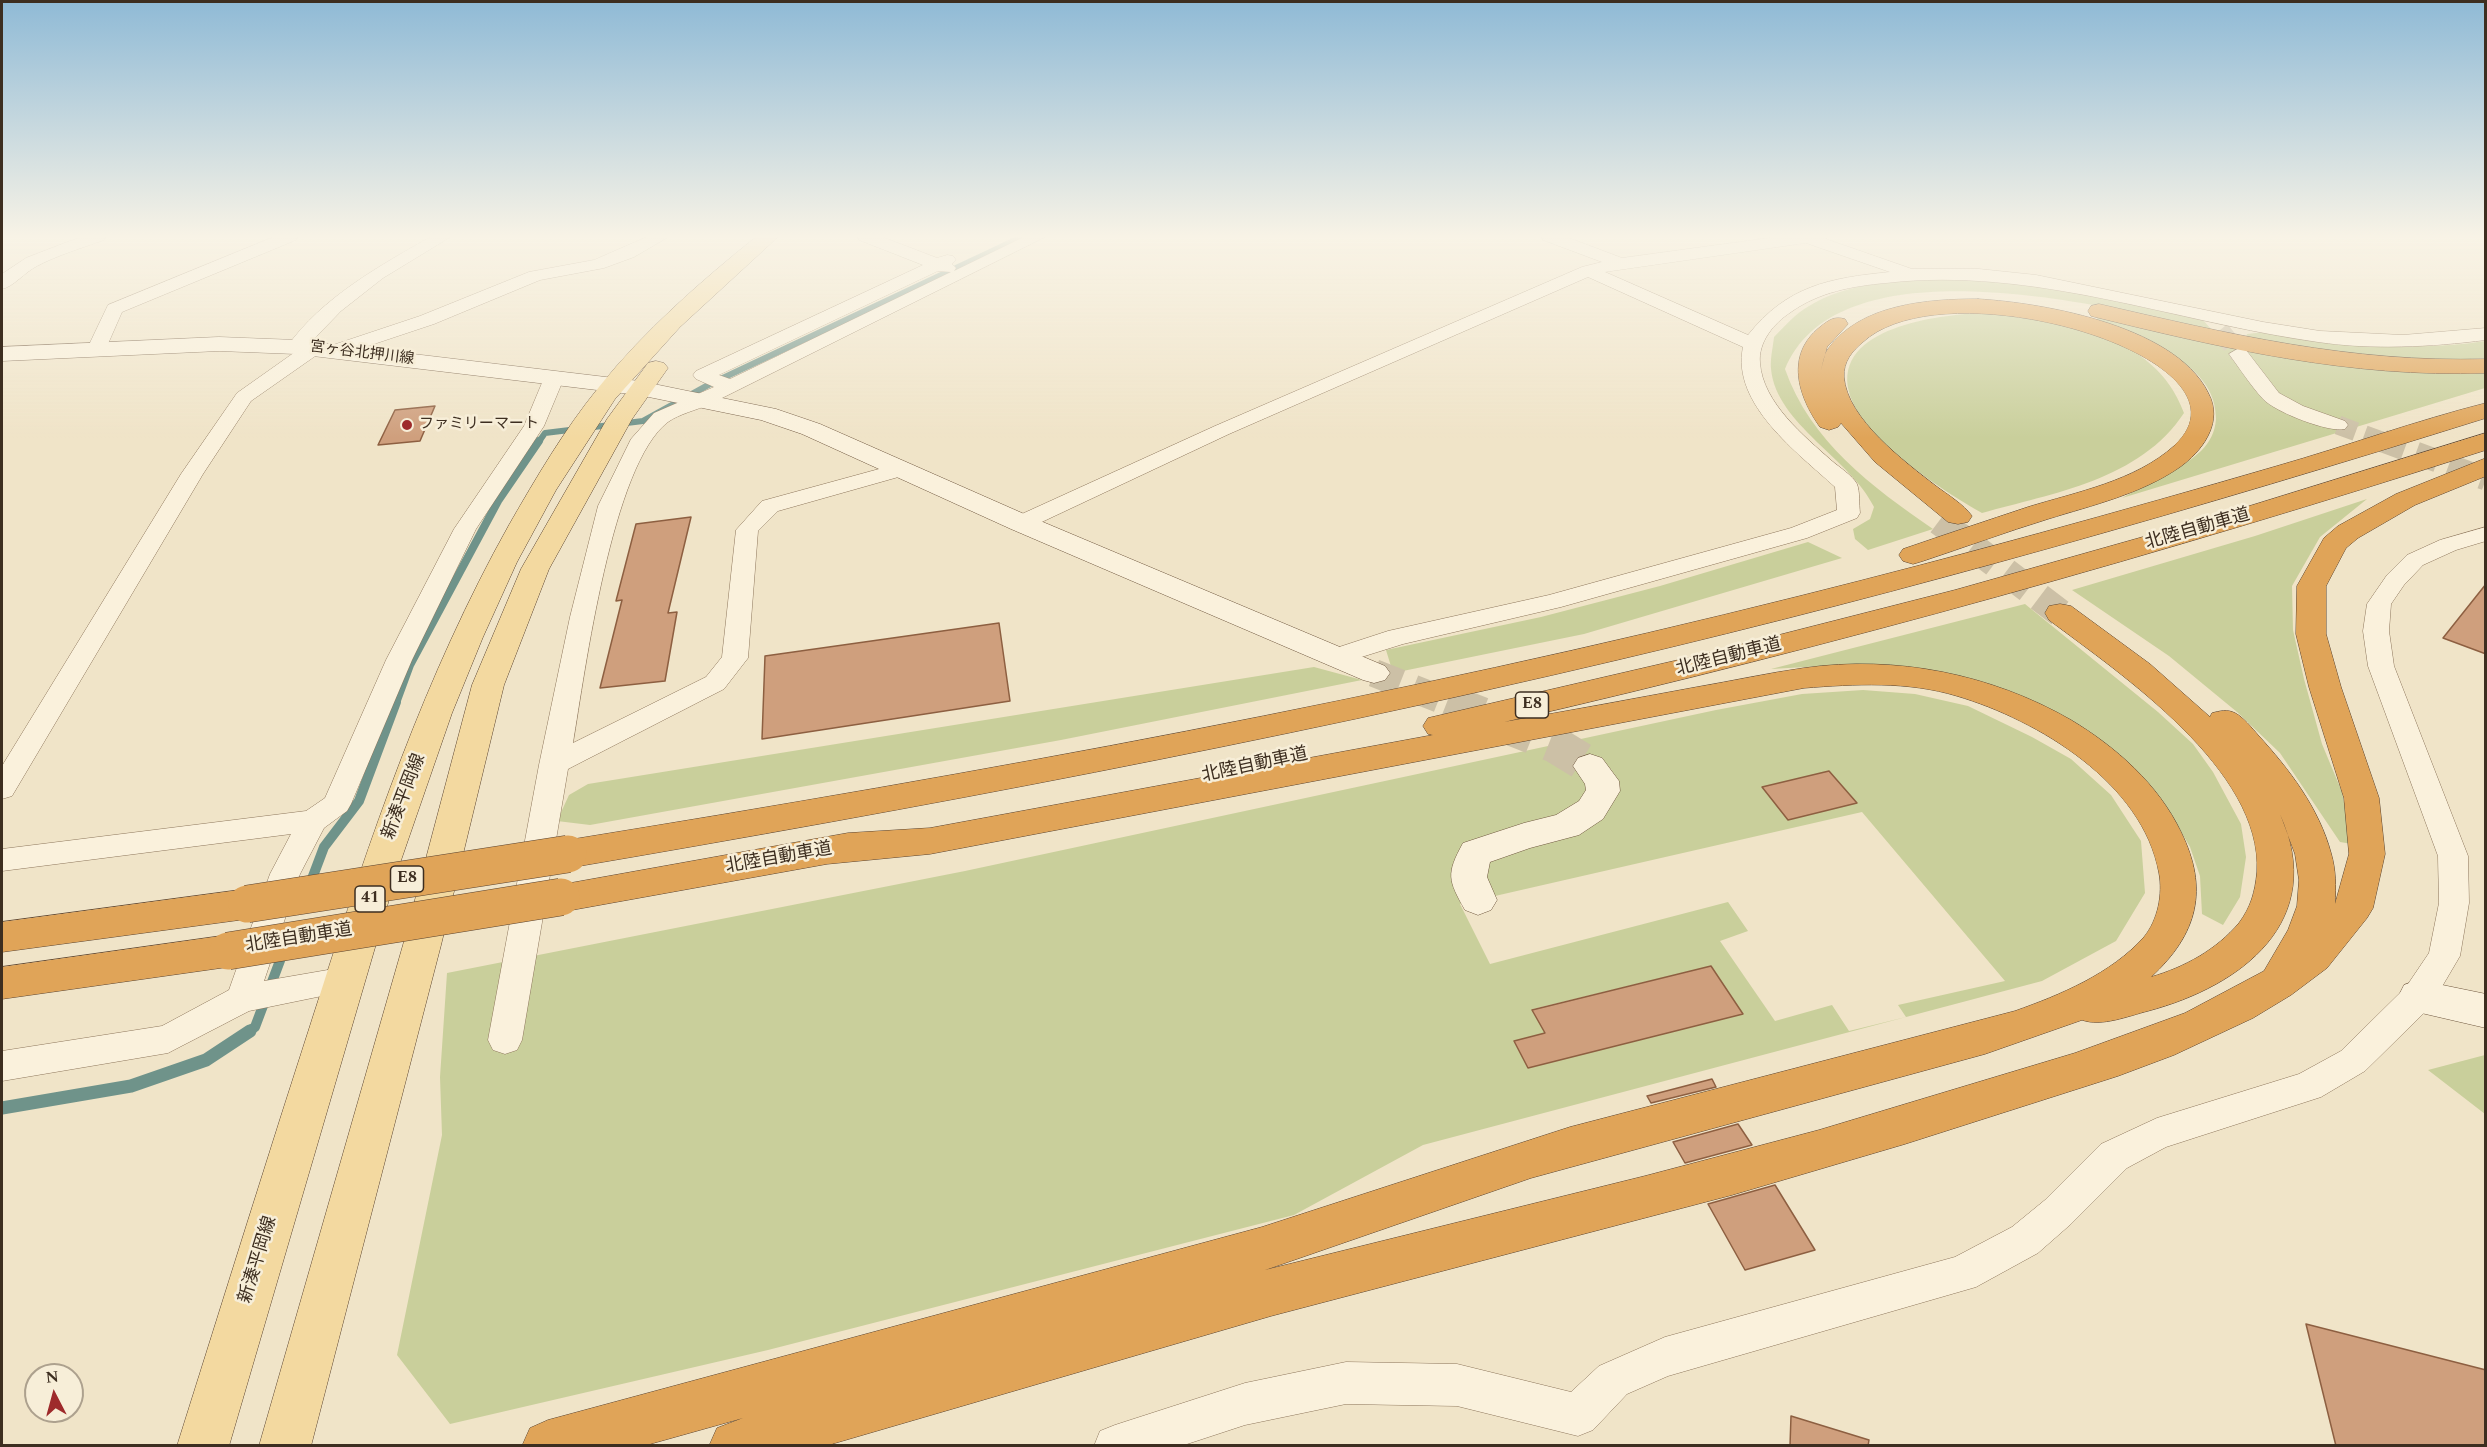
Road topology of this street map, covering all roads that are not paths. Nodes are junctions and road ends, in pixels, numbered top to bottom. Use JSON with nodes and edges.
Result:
{"nodes":[{"id":1,"x":127,"y":304,"type":"edge"},
{"id":2,"x":339,"y":304,"type":"edge"},
{"id":3,"x":467,"y":304,"type":"edge"},
{"id":4,"x":693,"y":304,"type":"edge"},
{"id":5,"x":715,"y":304,"type":"edge"},
{"id":6,"x":854,"y":304,"type":"edge"},
{"id":7,"x":877,"y":304,"type":"edge"},
{"id":8,"x":1513,"y":304,"type":"edge"},
{"id":9,"x":1661,"y":304,"type":"edge"},
{"id":10,"x":1791,"y":304,"type":"edge"},
{"id":11,"x":1904,"y":304,"type":"edge"},
{"id":12,"x":2055,"y":304,"type":"edge"},
{"id":13,"x":2140,"y":304,"type":"edge"},
{"id":14,"x":2486,"y":334,"type":"edge"},
{"id":15,"x":1752,"y":344,"type":"junction"},
{"id":16,"x":316,"y":348,"type":"junction"},
{"id":17,"x":97,"y":349,"type":"junction"},
{"id":18,"x":2,"y":354,"type":"edge"},
{"id":19,"x":2239,"y":354,"type":"tunnel mouth"},
{"id":20,"x":2486,"y":366,"type":"edge"},
{"id":21,"x":554,"y":378,"type":"junction"},
{"id":22,"x":627,"y":387,"type":"junction"},
{"id":23,"x":716,"y":387,"type":"junction"},
{"id":24,"x":2486,"y":410,"type":"edge"},
{"id":25,"x":2338,"y":425,"type":"tunnel mouth"},
{"id":26,"x":2486,"y":441,"type":"edge"},
{"id":27,"x":2486,"y":465,"type":"edge"},
{"id":28,"x":901,"y":469,"type":"junction"},
{"id":29,"x":1021,"y":523,"type":"junction"},
{"id":30,"x":2486,"y":534,"type":"edge"},
{"id":31,"x":1658,"y":639,"type":"junction"},
{"id":32,"x":1335,"y":657,"type":"junction"},
{"id":33,"x":1374,"y":673,"type":"tunnel mouth"},
{"id":34,"x":553,"y":765,"type":"junction"},
{"id":35,"x":1590,"y":766,"type":"tunnel mouth"},
{"id":36,"x":2,"y":789,"type":"edge"},
{"id":37,"x":313,"y":821,"type":"junction"},
{"id":38,"x":828,"y":851,"type":"junction"},
{"id":39,"x":2,"y":860,"type":"edge"},
{"id":40,"x":1478,"y":900,"type":"dead end"},
{"id":41,"x":2,"y":937,"type":"edge"},
{"id":42,"x":345,"y":980,"type":"junction"},
{"id":43,"x":2,"y":983,"type":"edge"},
{"id":44,"x":2261,"y":996,"type":"junction"},
{"id":45,"x":2418,"y":997,"type":"junction"},
{"id":46,"x":242,"y":999,"type":"junction"},
{"id":47,"x":2486,"y":1011,"type":"edge"},
{"id":48,"x":2036,"y":1020,"type":"junction"},
{"id":49,"x":505,"y":1040,"type":"dead end"},
{"id":50,"x":2,"y":1066,"type":"edge"},
{"id":51,"x":203,"y":1446,"type":"edge"},
{"id":52,"x":285,"y":1446,"type":"edge"},
{"id":53,"x":548,"y":1446,"type":"edge"},
{"id":54,"x":735,"y":1446,"type":"edge"},
{"id":55,"x":1115,"y":1446,"type":"edge"}],
"edges":[{"from":1,"to":17,"type":"street"},
{"from":2,"to":16,"type":"street"},
{"from":3,"to":16,"type":"street"},
{"from":4,"to":22,"type":"main road","name":"新湊平岡線","number":"41"},
{"from":5,"to":22,"type":"main road","name":"新湊平岡線","number":"41"},
{"from":6,"to":23,"type":"street"},
{"from":7,"to":23,"type":"street"},
{"from":8,"to":29,"type":"street"},
{"from":9,"to":15,"type":"street"},
{"from":10,"to":15,"type":"street"},
{"from":11,"to":31,"type":"highway"},
{"from":12,"to":20,"type":"highway"},
{"from":13,"to":14,"type":"street"},
{"from":15,"to":32,"type":"street"},
{"from":16,"to":17,"type":"street","name":"宮ヶ谷北押川線"},
{"from":16,"to":21,"type":"street","name":"宮ヶ谷北押川線"},
{"from":16,"to":36,"type":"street"},
{"from":17,"to":18,"type":"street","name":"宮ヶ谷北押川線"},
{"from":19,"to":25,"type":"street"},
{"from":21,"to":22,"type":"street","name":"宮ヶ谷北押川線"},
{"from":21,"to":37,"type":"street"},
{"from":22,"to":23,"type":"street","name":"宮ヶ谷北押川線"},
{"from":22,"to":42,"type":"main road","name":"新湊平岡線","number":"41"},
{"from":22,"to":52,"type":"main road","name":"新湊平岡線","number":"41"},
{"from":23,"to":28,"type":"street","name":"宮ヶ谷北押川線"},
{"from":23,"to":34,"type":"street"},
{"from":24,"to":31,"type":"highway","name":"北陸自動車道","number":"E8"},
{"from":26,"to":38,"type":"highway","name":"北陸自動車道","number":"E8"},
{"from":27,"to":44,"type":"highway"},
{"from":28,"to":29,"type":"street","name":"宮ヶ谷北押川線"},
{"from":28,"to":34,"type":"street"},
{"from":29,"to":32,"type":"street","name":"宮ヶ谷北押川線"},
{"from":30,"to":45,"type":"street"},
{"from":31,"to":41,"type":"highway","name":"北陸自動車道","number":"E8","bridge":true},
{"from":32,"to":33,"type":"street","name":"宮ヶ谷北押川線"},
{"from":34,"to":49,"type":"street"},
{"from":35,"to":40,"type":"street"},
{"from":37,"to":39,"type":"street"},
{"from":37,"to":46,"type":"street"},
{"from":38,"to":43,"type":"highway","name":"北陸自動車道","number":"E8","bridge":true},
{"from":38,"to":48,"type":"highway"},
{"from":42,"to":46,"type":"street"},
{"from":42,"to":51,"type":"main road","name":"新湊平岡線","number":"41"},
{"from":44,"to":48,"type":"highway"},
{"from":44,"to":54,"type":"highway"},
{"from":45,"to":47,"type":"street"},
{"from":45,"to":55,"type":"street"},
{"from":46,"to":50,"type":"street"},
{"from":48,"to":53,"type":"highway"}]}
